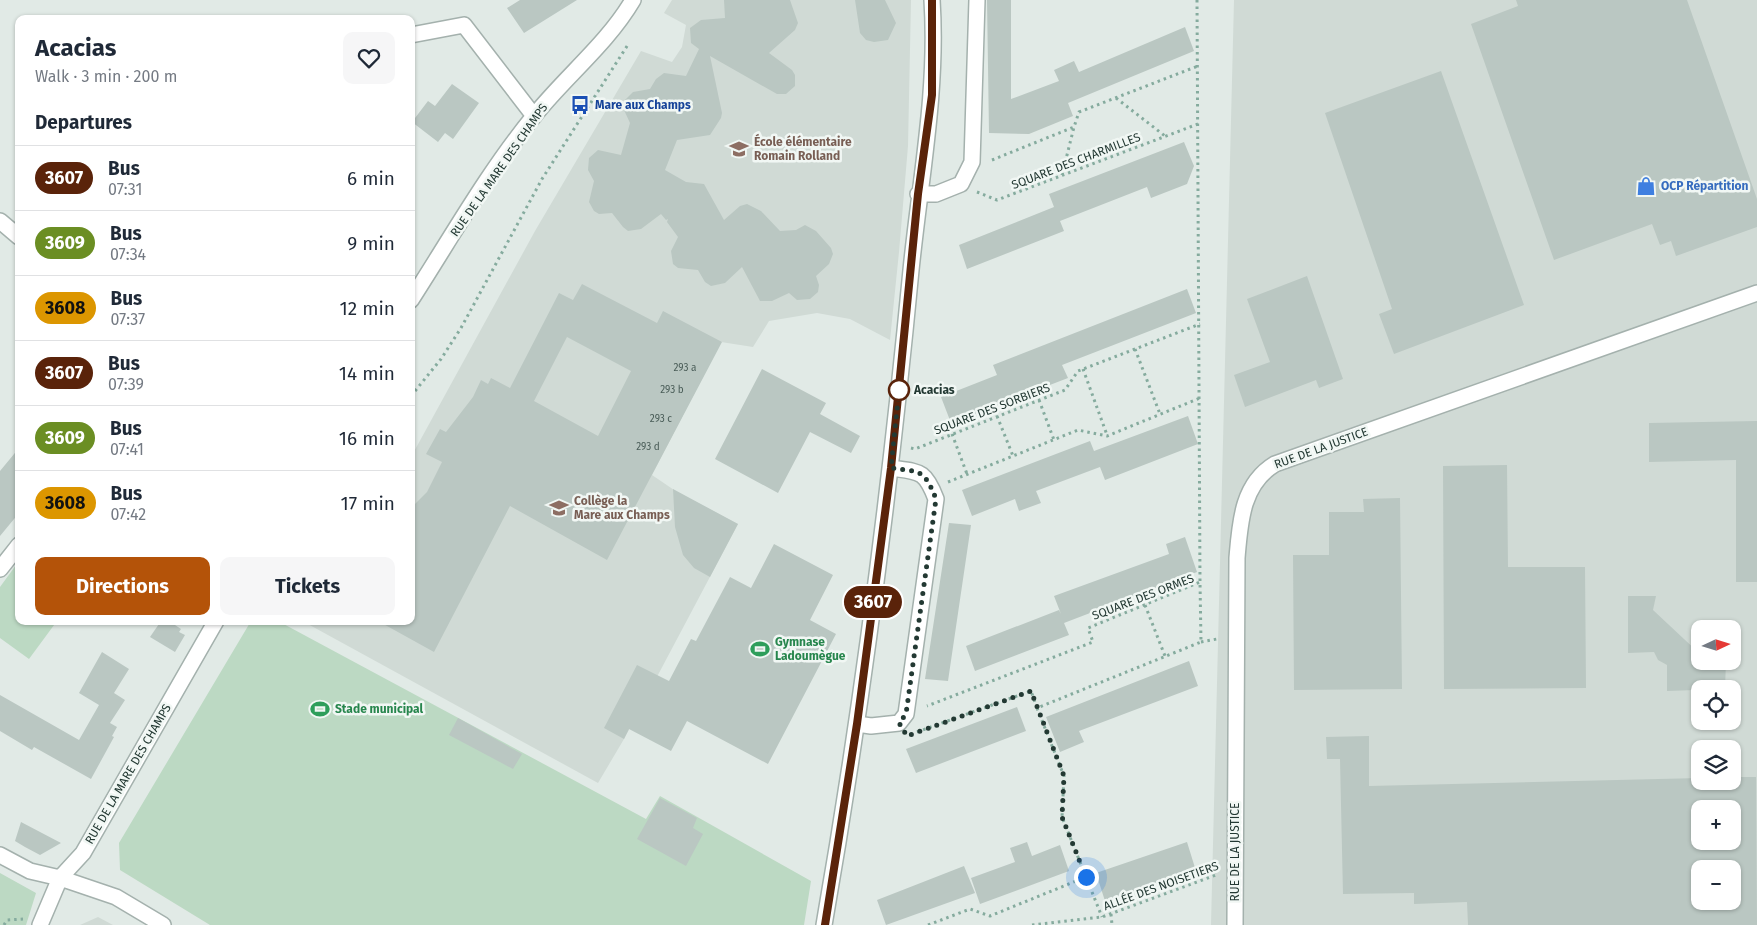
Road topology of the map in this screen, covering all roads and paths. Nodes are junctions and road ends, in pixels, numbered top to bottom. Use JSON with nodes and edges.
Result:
{"nodes":[{"id":1,"x":633,"y":0,"type":"edge"},
{"id":2,"x":932,"y":0,"type":"edge"},
{"id":3,"x":977,"y":0,"type":"edge"},
{"id":4,"x":1198,"y":0,"type":"edge"},
{"id":5,"x":415,"y":34,"type":"edge"},
{"id":6,"x":633,"y":37,"type":"dead end"},
{"id":7,"x":1198,"y":66,"type":"junction"},
{"id":8,"x":1116,"y":98,"type":"junction"},
{"id":9,"x":534,"y":116,"type":"junction"},
{"id":10,"x":1198,"y":124,"type":"junction"},
{"id":11,"x":1074,"y":128,"type":"junction"},
{"id":12,"x":1165,"y":136,"type":"junction"},
{"id":13,"x":972,"y":162,"type":"junction"},
{"id":14,"x":1062,"y":176,"type":"junction"},
{"id":15,"x":961,"y":184,"type":"junction"},
{"id":16,"x":918,"y":194,"type":"junction"},
{"id":17,"x":0,"y":221,"type":"edge"},
{"id":18,"x":15,"y":234,"type":"edge"},
{"id":19,"x":1757,"y":293,"type":"edge"},
{"id":20,"x":415,"y":294,"type":"edge"},
{"id":21,"x":1200,"y":324,"type":"junction"},
{"id":22,"x":1135,"y":349,"type":"junction"},
{"id":23,"x":1084,"y":369,"type":"junction"},
{"id":24,"x":415,"y":391,"type":"edge"},
{"id":25,"x":1200,"y":398,"type":"junction"},
{"id":26,"x":1039,"y":400,"type":"junction"},
{"id":27,"x":1160,"y":414,"type":"junction"},
{"id":28,"x":997,"y":416,"type":"junction"},
{"id":29,"x":952,"y":434,"type":"junction"},
{"id":30,"x":1107,"y":436,"type":"junction"},
{"id":31,"x":1054,"y":440,"type":"junction"},
{"id":32,"x":893,"y":446,"type":"junction"},
{"id":33,"x":1013,"y":456,"type":"junction"},
{"id":34,"x":891,"y":468,"type":"junction"},
{"id":35,"x":967,"y":474,"type":"junction"},
{"id":36,"x":932,"y":488,"type":"junction"},
{"id":37,"x":15,"y":550,"type":"edge"},
{"id":38,"x":0,"y":569,"type":"edge"},
{"id":39,"x":1200,"y":582,"type":"junction"},
{"id":40,"x":1145,"y":604,"type":"junction"},
{"id":41,"x":214,"y":625,"type":"edge"},
{"id":42,"x":1165,"y":656,"type":"junction"},
{"id":43,"x":1037,"y":708,"type":"junction"},
{"id":44,"x":903,"y":719,"type":"junction"},
{"id":45,"x":857,"y":724,"type":"junction"},
{"id":46,"x":0,"y":855,"type":"edge"},
{"id":47,"x":1235,"y":868,"type":"junction"},
{"id":48,"x":1086,"y":877,"type":"junction"},
{"id":49,"x":60,"y":878,"type":"junction"},
{"id":50,"x":1111,"y":914,"type":"junction"},
{"id":51,"x":1102,"y":917,"type":"junction"},
{"id":52,"x":40,"y":925,"type":"edge"},
{"id":53,"x":163,"y":925,"type":"edge"},
{"id":54,"x":824,"y":925,"type":"edge"},
{"id":55,"x":928,"y":925,"type":"edge"},
{"id":56,"x":1032,"y":925,"type":"edge"},
{"id":57,"x":1112,"y":925,"type":"edge"},
{"id":58,"x":1235,"y":925,"type":"edge"}],
"edges":[{"from":1,"to":9,"type":"street","name":"RUE DE LA MARE DES CHAMPS"},
{"from":2,"to":16,"type":"street"},
{"from":3,"to":13,"type":"street"},
{"from":4,"to":7,"type":"path"},
{"from":5,"to":9,"type":"street"},
{"from":6,"to":24,"type":"path"},
{"from":7,"to":8,"type":"path"},
{"from":7,"to":10,"type":"path"},
{"from":8,"to":11,"type":"path"},
{"from":8,"to":12,"type":"path"},
{"from":9,"to":20,"type":"street","name":"RUE DE LA MARE DES CHAMPS"},
{"from":10,"to":12,"type":"path","name":"SQUARE DES CHARMILLES"},
{"from":10,"to":21,"type":"path"},
{"from":11,"to":13,"type":"path"},
{"from":11,"to":14,"type":"path"},
{"from":12,"to":14,"type":"path","name":"SQUARE DES CHARMILLES"},
{"from":13,"to":15,"type":"street"},
{"from":14,"to":15,"type":"path","name":"SQUARE DES CHARMILLES"},
{"from":15,"to":16,"type":"street"},
{"from":16,"to":32,"type":"street"},
{"from":17,"to":18,"type":"street"},
{"from":19,"to":47,"type":"street","name":"RUE DE LA JUSTICE"},
{"from":21,"to":22,"type":"path","name":"SQUARE DES SORBIERS"},
{"from":21,"to":25,"type":"path"},
{"from":22,"to":23,"type":"path","name":"SQUARE DES SORBIERS"},
{"from":22,"to":27,"type":"path"},
{"from":23,"to":26,"type":"path","name":"SQUARE DES SORBIERS"},
{"from":23,"to":30,"type":"path"},
{"from":25,"to":27,"type":"path"},
{"from":25,"to":39,"type":"path"},
{"from":26,"to":28,"type":"path","name":"SQUARE DES SORBIERS"},
{"from":26,"to":31,"type":"path"},
{"from":27,"to":30,"type":"path"},
{"from":28,"to":29,"type":"path","name":"SQUARE DES SORBIERS"},
{"from":28,"to":33,"type":"path"},
{"from":29,"to":32,"type":"path","name":"SQUARE DES SORBIERS"},
{"from":29,"to":35,"type":"path"},
{"from":30,"to":31,"type":"path"},
{"from":31,"to":33,"type":"path"},
{"from":32,"to":34,"type":"street"},
{"from":33,"to":35,"type":"path"},
{"from":34,"to":36,"type":"street"},
{"from":34,"to":45,"type":"street"},
{"from":35,"to":36,"type":"path"},
{"from":36,"to":44,"type":"street"},
{"from":37,"to":38,"type":"street"},
{"from":39,"to":40,"type":"path","name":"SQUARE DES ORMES"},
{"from":39,"to":42,"type":"path","name":"SQUARE DES ORMES"},
{"from":40,"to":42,"type":"path"},
{"from":40,"to":44,"type":"path","name":"SQUARE DES ORMES"},
{"from":41,"to":49,"type":"street","name":"RUE DE LA MARE DES CHAMPS"},
{"from":42,"to":43,"type":"path","name":"SQUARE DES ORMES"},
{"from":43,"to":44,"type":"path"},
{"from":43,"to":48,"type":"path"},
{"from":44,"to":45,"type":"street"},
{"from":45,"to":54,"type":"street"},
{"from":46,"to":49,"type":"street"},
{"from":47,"to":50,"type":"path","name":"ALLÉE DES NOISETIERS"},
{"from":47,"to":58,"type":"street","name":"RUE DE LA JUSTICE"},
{"from":48,"to":51,"type":"path"},
{"from":48,"to":55,"type":"path"},
{"from":49,"to":52,"type":"street","name":"RUE DE LA MARE DES CHAMPS"},
{"from":49,"to":53,"type":"street"},
{"from":50,"to":51,"type":"path","name":"ALLÉE DES NOISETIERS"},
{"from":50,"to":57,"type":"path"},
{"from":51,"to":56,"type":"path","name":"ALLÉE DES NOISETIERS"}]}
